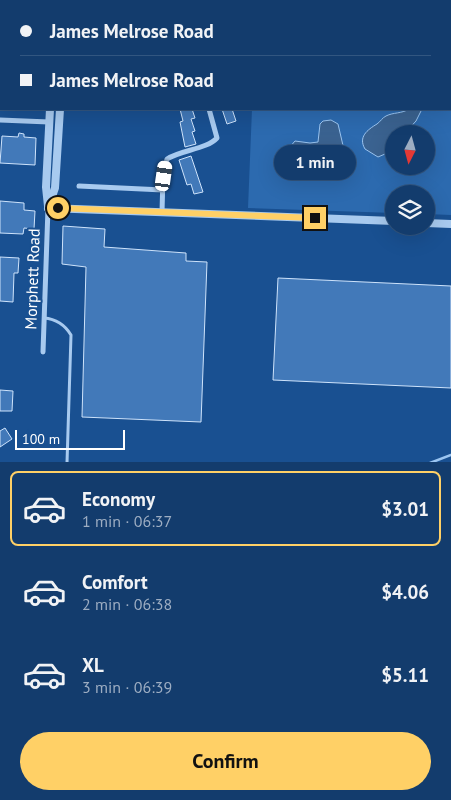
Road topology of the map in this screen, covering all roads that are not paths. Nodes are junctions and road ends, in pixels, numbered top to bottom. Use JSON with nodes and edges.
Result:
{"nodes":[{"id":1,"x":50,"y":110,"type":"edge"},
{"id":2,"x":60,"y":110,"type":"edge"},
{"id":3,"x":209,"y":110,"type":"edge"},
{"id":4,"x":0,"y":120,"type":"edge"},
{"id":5,"x":49,"y":122,"type":"junction"},
{"id":6,"x":59,"y":122,"type":"junction"},
{"id":7,"x":79,"y":186,"type":"dead end"},
{"id":8,"x":162,"y":190,"type":"junction"},
{"id":9,"x":48,"y":208,"type":"junction"},
{"id":10,"x":162,"y":212,"type":"junction"},
{"id":11,"x":385,"y":221,"type":"edge"},
{"id":12,"x":435,"y":223,"type":"edge"},
{"id":13,"x":451,"y":224,"type":"edge"},
{"id":14,"x":44,"y":318,"type":"junction"},
{"id":15,"x":43,"y":352,"type":"dead end"},
{"id":16,"x":67,"y":462,"type":"edge"}],
"edges":[{"from":1,"to":5,"type":"street","name":"Morphett Road"},
{"from":2,"to":6,"type":"street","name":"Morphett Road"},
{"from":3,"to":8,"type":"street"},
{"from":4,"to":5,"type":"street"},
{"from":5,"to":6,"type":"street"},
{"from":5,"to":9,"type":"street","name":"Morphett Road"},
{"from":6,"to":9,"type":"street","name":"Morphett Road"},
{"from":7,"to":8,"type":"street"},
{"from":8,"to":10,"type":"street"},
{"from":9,"to":10,"type":"street"},
{"from":9,"to":14,"type":"street","name":"Morphett Road"},
{"from":10,"to":11,"type":"street"},
{"from":12,"to":13,"type":"street"},
{"from":14,"to":15,"type":"street","name":"Morphett Road"},
{"from":14,"to":16,"type":"lane"}]}
